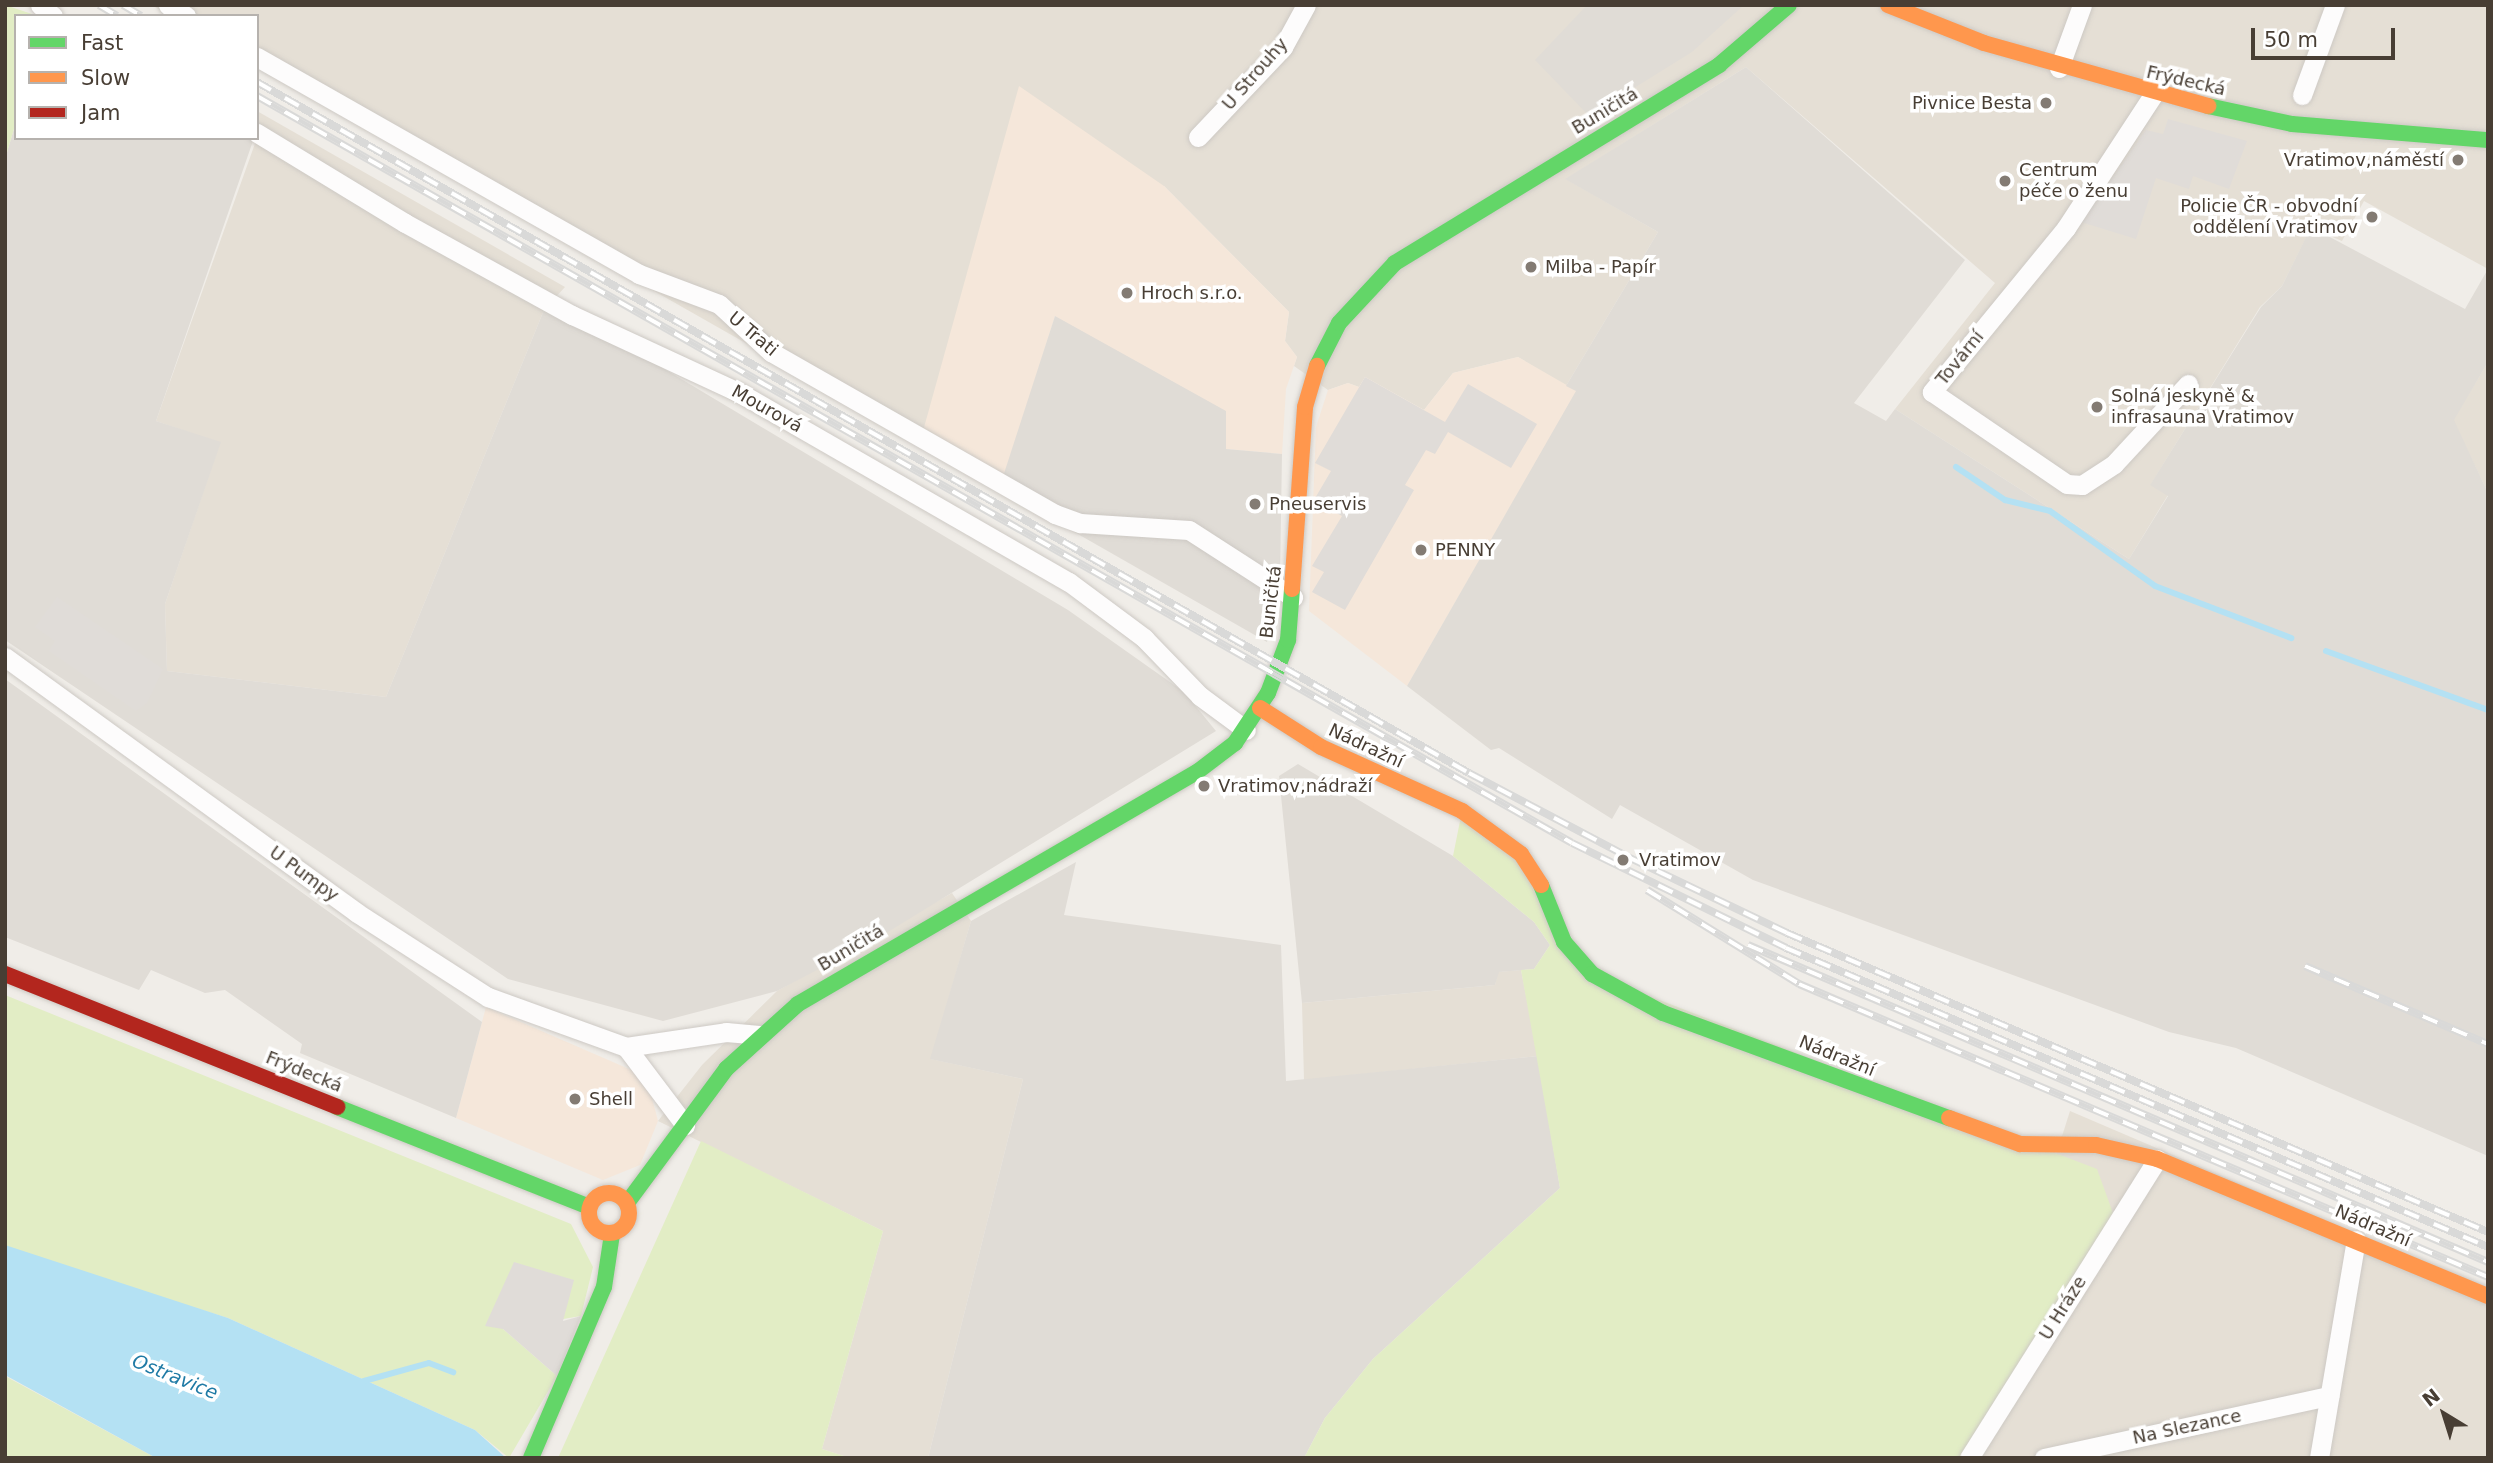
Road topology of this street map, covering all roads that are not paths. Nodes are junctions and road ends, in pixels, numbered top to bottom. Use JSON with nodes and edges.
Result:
{"nodes":[{"id":1,"x":1306,"y":5,"type":"edge"},
{"id":2,"x":1789,"y":5,"type":"edge"},
{"id":3,"x":1888,"y":5,"type":"edge"},
{"id":4,"x":2082,"y":5,"type":"edge"},
{"id":5,"x":2335,"y":5,"type":"edge"},
{"id":6,"x":259,"y":58,"type":"edge"},
{"id":7,"x":2059,"y":68,"type":"junction"},
{"id":8,"x":2153,"y":94,"type":"junction"},
{"id":9,"x":2302,"y":95,"type":"dead end"},
{"id":10,"x":259,"y":134,"type":"edge"},
{"id":11,"x":1198,"y":137,"type":"dead end"},
{"id":12,"x":2488,"y":140,"type":"edge"},
{"id":13,"x":2188,"y":384,"type":"dead end"},
{"id":14,"x":1293,"y":597,"type":"junction"},
{"id":15,"x":5,"y":657,"type":"edge"},
{"id":16,"x":1260,"y":708,"type":"junction"},
{"id":17,"x":1246,"y":730,"type":"junction"},
{"id":18,"x":5,"y":974,"type":"edge"},
{"id":19,"x":759,"y":1035,"type":"junction"},
{"id":20,"x":626,"y":1047,"type":"junction"},
{"id":21,"x":685,"y":1125,"type":"junction"},
{"id":22,"x":2157,"y":1159,"type":"junction"},
{"id":23,"x":627,"y":1203,"type":"junction"},
{"id":24,"x":589,"y":1207,"type":"junction"},
{"id":25,"x":612,"y":1234,"type":"junction"},
{"id":26,"x":2356,"y":1240,"type":"junction"},
{"id":27,"x":2488,"y":1296,"type":"edge"},
{"id":28,"x":2329,"y":1396,"type":"junction"},
{"id":29,"x":534,"y":1451,"type":"edge"},
{"id":30,"x":1969,"y":1458,"type":"edge"},
{"id":31,"x":2044,"y":1458,"type":"edge"},
{"id":32,"x":2319,"y":1458,"type":"edge"}],
"edges":[{"from":1,"to":11,"type":"street","name":"U Strouhy"},
{"from":2,"to":14,"type":"main road","name":"Buničitá"},
{"from":3,"to":7,"type":"main road","name":"Frýdecká"},
{"from":4,"to":7,"type":"street"},
{"from":5,"to":9,"type":"street"},
{"from":6,"to":14,"type":"street","name":"U Trati"},
{"from":7,"to":8,"type":"main road","name":"Frýdecká"},
{"from":8,"to":12,"type":"main road","name":"Frýdecká"},
{"from":8,"to":13,"type":"street","name":"Tovární"},
{"from":10,"to":17,"type":"street","name":"Mourová"},
{"from":14,"to":16,"type":"main road","name":"Buničitá"},
{"from":15,"to":20,"type":"street","name":"U Pumpy"},
{"from":16,"to":17,"type":"main road","name":"Buničitá"},
{"from":16,"to":22,"type":"main road","name":"Nádražní"},
{"from":17,"to":19,"type":"main road","name":"Buničitá"},
{"from":18,"to":24,"type":"main road","name":"Frýdecká"},
{"from":19,"to":20,"type":"street","name":"U Pumpy"},
{"from":19,"to":21,"type":"main road","name":"Buničitá"},
{"from":20,"to":21,"type":"street"},
{"from":21,"to":23,"type":"main road","name":"Buničitá"},
{"from":22,"to":26,"type":"main road","name":"Nádražní"},
{"from":22,"to":30,"type":"street","name":"U Hráze"},
{"from":23,"to":24,"type":"main road"},
{"from":23,"to":25,"type":"main road"},
{"from":24,"to":25,"type":"main road"},
{"from":25,"to":29,"type":"main road"},
{"from":26,"to":27,"type":"main road","name":"Nádražní"},
{"from":26,"to":28,"type":"street"},
{"from":28,"to":31,"type":"street","name":"Na Slezance"},
{"from":28,"to":32,"type":"street"}]}
